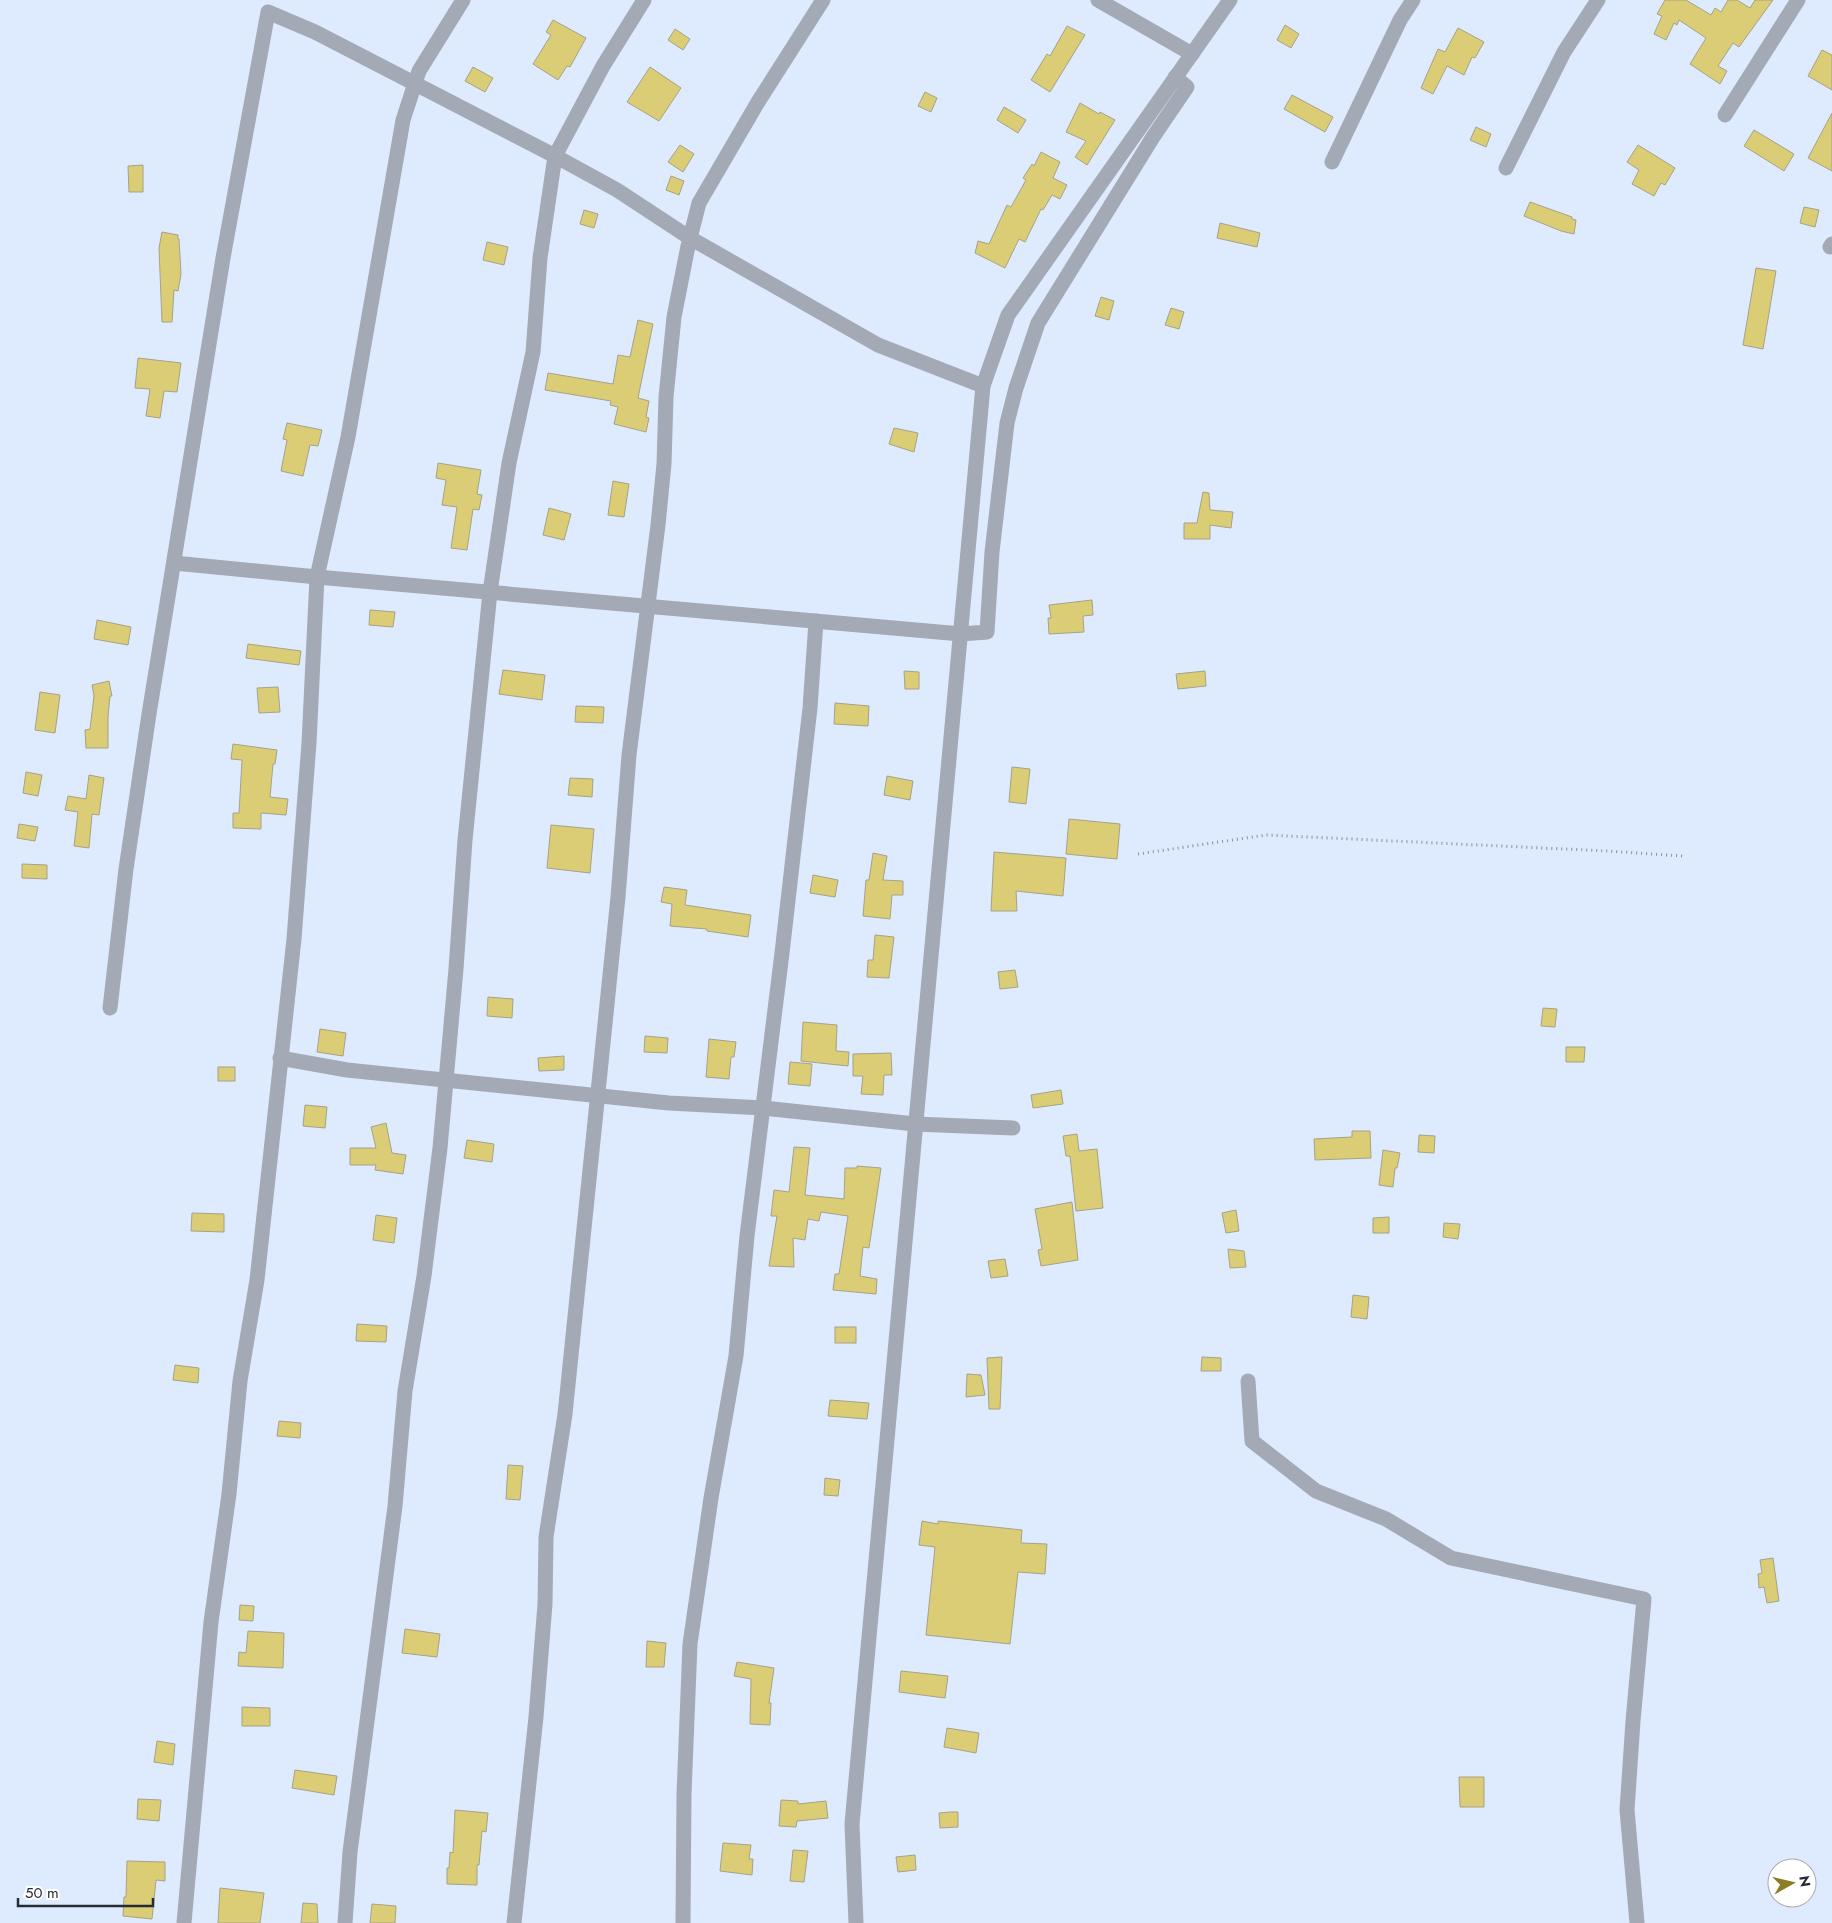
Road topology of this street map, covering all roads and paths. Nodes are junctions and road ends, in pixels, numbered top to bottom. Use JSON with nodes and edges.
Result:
{"nodes":[{"id":1,"x":463,"y":0,"type":"edge"},
{"id":2,"x":644,"y":0,"type":"edge"},
{"id":3,"x":824,"y":0,"type":"edge"},
{"id":4,"x":1098,"y":0,"type":"edge"},
{"id":5,"x":1230,"y":0,"type":"edge"},
{"id":6,"x":1413,"y":0,"type":"edge"},
{"id":7,"x":1598,"y":0,"type":"edge"},
{"id":8,"x":1798,"y":0,"type":"edge"},
{"id":9,"x":1192,"y":54,"type":"junction"},
{"id":10,"x":1175,"y":78,"type":"junction"},
{"id":11,"x":415,"y":83,"type":"junction"},
{"id":12,"x":1725,"y":115,"type":"dead end"},
{"id":13,"x":555,"y":156,"type":"junction"},
{"id":14,"x":1332,"y":162,"type":"dead end"},
{"id":15,"x":1506,"y":168,"type":"dead end"},
{"id":16,"x":690,"y":238,"type":"junction"},
{"id":17,"x":983,"y":386,"type":"junction"},
{"id":18,"x":174,"y":563,"type":"junction"},
{"id":19,"x":317,"y":577,"type":"junction"},
{"id":20,"x":490,"y":592,"type":"junction"},
{"id":21,"x":649,"y":606,"type":"junction"},
{"id":22,"x":816,"y":621,"type":"junction"},
{"id":23,"x":961,"y":634,"type":"junction"},
{"id":24,"x":1138,"y":854,"type":"dead end"},
{"id":25,"x":1683,"y":856,"type":"dead end"},
{"id":26,"x":110,"y":1008,"type":"dead end"},
{"id":27,"x":280,"y":1058,"type":"junction"},
{"id":28,"x":446,"y":1081,"type":"junction"},
{"id":29,"x":599,"y":1095,"type":"junction"},
{"id":30,"x":763,"y":1108,"type":"junction"},
{"id":31,"x":915,"y":1124,"type":"junction"},
{"id":32,"x":1013,"y":1128,"type":"dead end"},
{"id":33,"x":1248,"y":1381,"type":"dead end"},
{"id":34,"x":184,"y":1923,"type":"edge"},
{"id":35,"x":345,"y":1923,"type":"edge"},
{"id":36,"x":514,"y":1923,"type":"edge"},
{"id":37,"x":683,"y":1923,"type":"edge"},
{"id":38,"x":856,"y":1923,"type":"edge"},
{"id":39,"x":1636,"y":1923,"type":"edge"}],
"edges":[{"from":1,"to":11,"type":"street"},
{"from":2,"to":13,"type":"street"},
{"from":3,"to":16,"type":"street"},
{"from":4,"to":9,"type":"street"},
{"from":5,"to":9,"type":"street"},
{"from":6,"to":14,"type":"street"},
{"from":7,"to":15,"type":"street"},
{"from":8,"to":12,"type":"street"},
{"from":9,"to":10,"type":"street"},
{"from":10,"to":17,"type":"street"},
{"from":10,"to":23,"type":"street"},
{"from":11,"to":13,"type":"street"},
{"from":11,"to":18,"type":"street"},
{"from":11,"to":19,"type":"street"},
{"from":13,"to":16,"type":"street"},
{"from":13,"to":20,"type":"street"},
{"from":16,"to":17,"type":"street"},
{"from":16,"to":21,"type":"street"},
{"from":17,"to":23,"type":"street"},
{"from":18,"to":19,"type":"street"},
{"from":18,"to":26,"type":"street"},
{"from":19,"to":20,"type":"street"},
{"from":19,"to":27,"type":"street"},
{"from":20,"to":21,"type":"street"},
{"from":20,"to":28,"type":"street"},
{"from":21,"to":22,"type":"street"},
{"from":21,"to":29,"type":"street"},
{"from":22,"to":23,"type":"street"},
{"from":22,"to":30,"type":"street"},
{"from":23,"to":31,"type":"street"},
{"from":24,"to":25,"type":"path"},
{"from":27,"to":28,"type":"street"},
{"from":27,"to":34,"type":"street"},
{"from":28,"to":29,"type":"street"},
{"from":28,"to":35,"type":"street"},
{"from":29,"to":30,"type":"street"},
{"from":29,"to":36,"type":"street"},
{"from":30,"to":31,"type":"street"},
{"from":30,"to":37,"type":"street"},
{"from":31,"to":32,"type":"street"},
{"from":31,"to":38,"type":"street"},
{"from":33,"to":39,"type":"street"}]}
